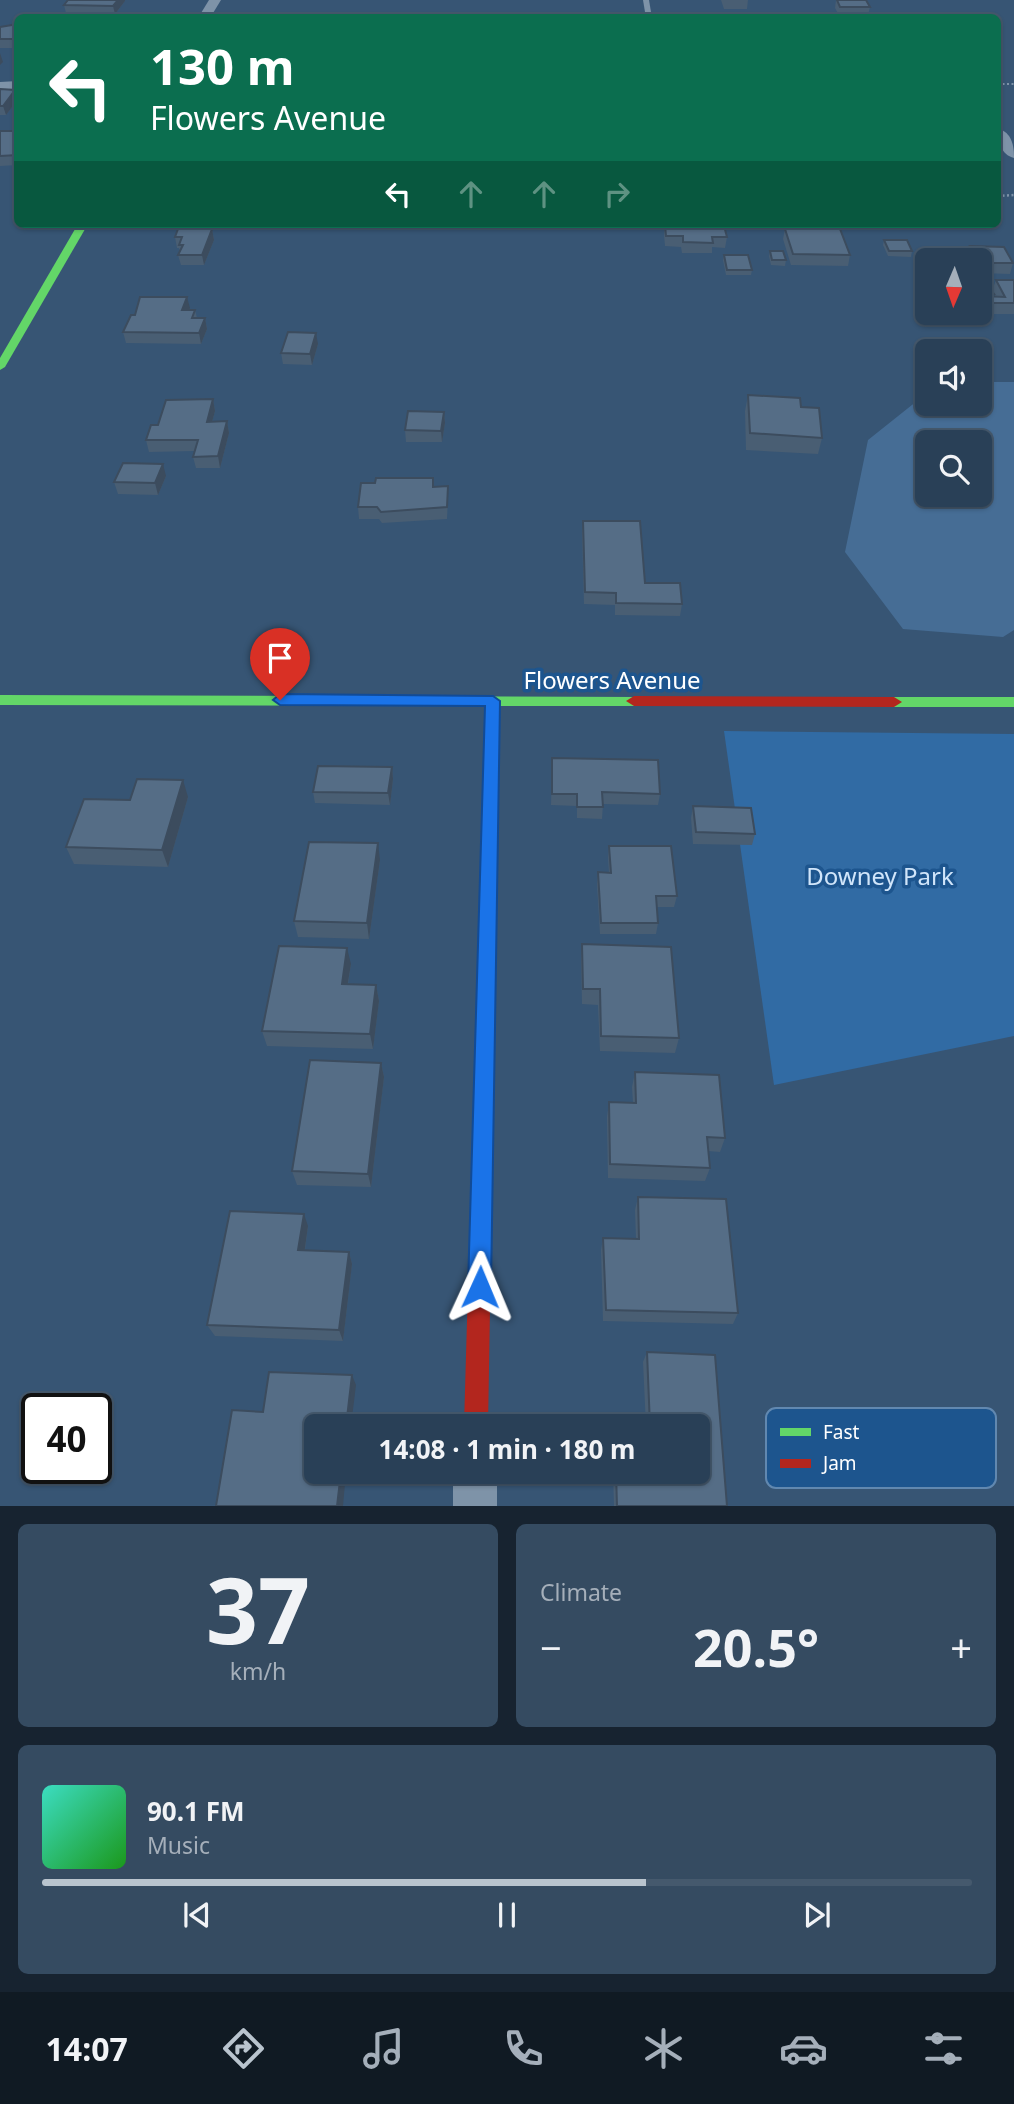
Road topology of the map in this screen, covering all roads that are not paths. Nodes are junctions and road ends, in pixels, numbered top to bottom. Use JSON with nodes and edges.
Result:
{"nodes":[{"id":1,"x":1001,"y":137,"type":"edge"},
{"id":2,"x":1014,"y":153,"type":"edge"},
{"id":3,"x":81,"y":228,"type":"edge"},
{"id":4,"x":0,"y":367,"type":"edge"},
{"id":5,"x":0,"y":700,"type":"edge"},
{"id":6,"x":493,"y":701,"type":"junction"},
{"id":7,"x":1014,"y":702,"type":"edge"},
{"id":8,"x":476,"y":1414,"type":"edge"},
{"id":9,"x":475,"y":1484,"type":"edge"},
{"id":10,"x":475,"y":1506,"type":"edge"}],
"edges":[{"from":1,"to":2,"type":"street"},
{"from":3,"to":4,"type":"street"},
{"from":5,"to":6,"type":"street","name":"Flowers Avenue"},
{"from":6,"to":7,"type":"street","name":"Flowers Avenue"},
{"from":6,"to":8,"type":"street"},
{"from":9,"to":10,"type":"street"}]}
